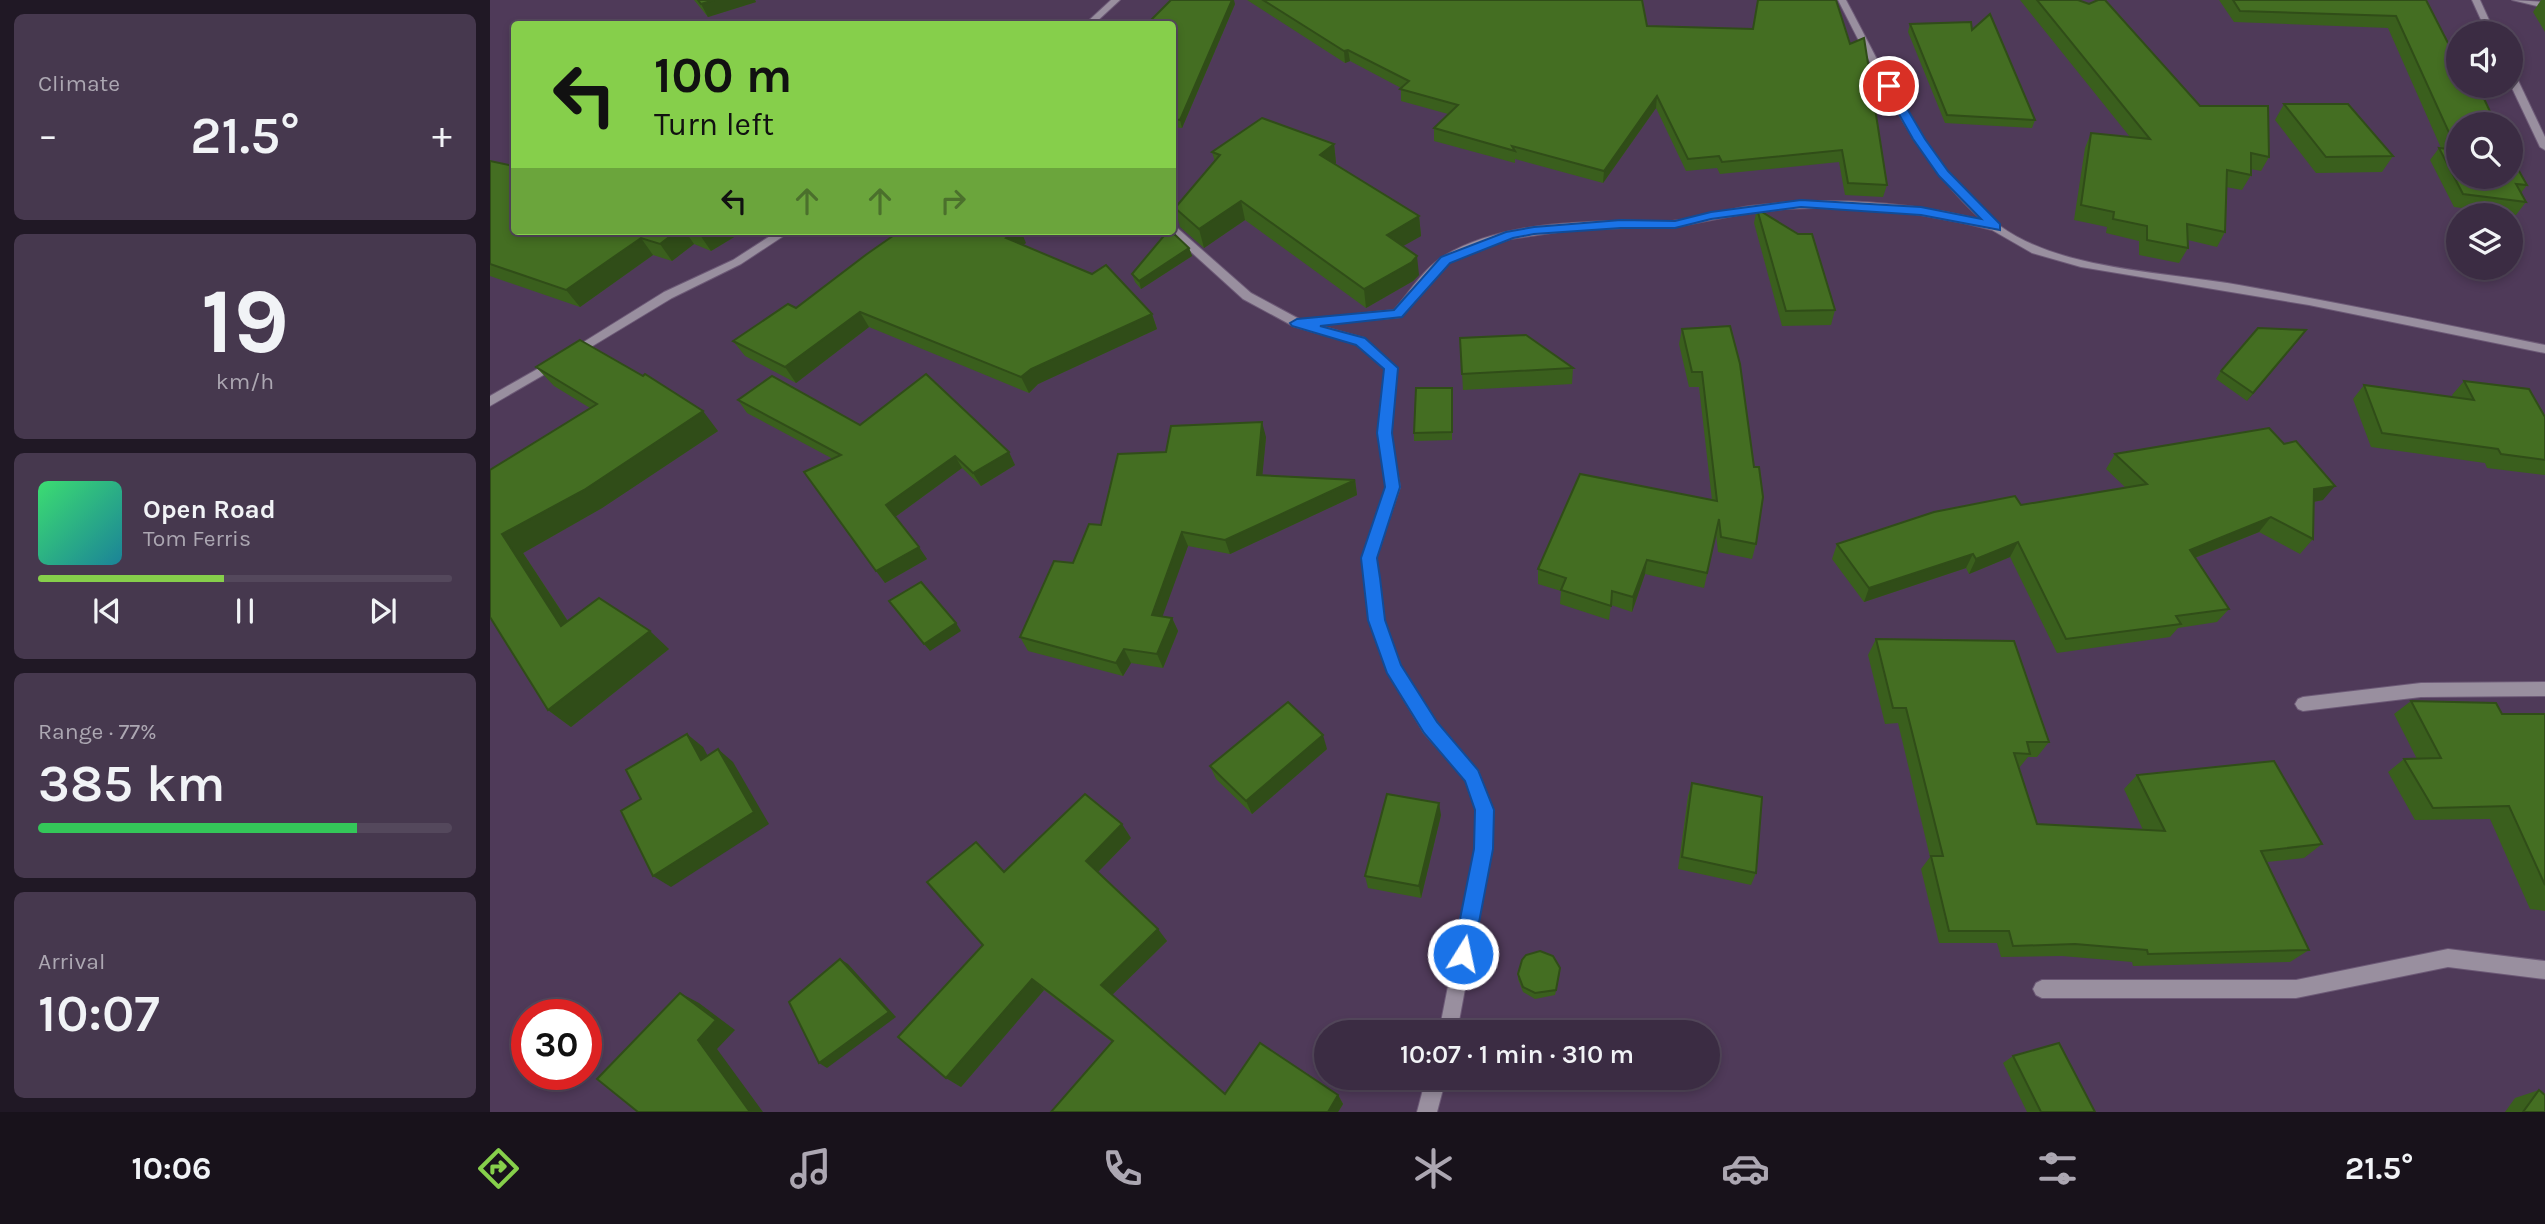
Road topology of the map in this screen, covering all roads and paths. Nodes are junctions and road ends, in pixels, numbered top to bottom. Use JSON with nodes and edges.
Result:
{"nodes":[{"id":1,"x":1116,"y":0,"type":"edge"},
{"id":2,"x":1842,"y":0,"type":"edge"},
{"id":3,"x":2476,"y":0,"type":"edge"},
{"id":4,"x":2516,"y":0,"type":"edge"},
{"id":5,"x":2545,"y":5,"type":"edge"},
{"id":6,"x":1092,"y":21,"type":"edge"},
{"id":7,"x":2486,"y":21,"type":"edge"},
{"id":8,"x":2521,"y":98,"type":"edge"},
{"id":9,"x":2545,"y":148,"type":"edge"},
{"id":10,"x":1995,"y":227,"type":"junction"},
{"id":11,"x":1176,"y":233,"type":"edge"},
{"id":12,"x":780,"y":235,"type":"edge"},
{"id":13,"x":1297,"y":323,"type":"junction"},
{"id":14,"x":2545,"y":349,"type":"edge"},
{"id":15,"x":490,"y":402,"type":"edge"},
{"id":16,"x":2545,"y":689,"type":"edge"},
{"id":17,"x":2303,"y":704,"type":"dead end"},
{"id":18,"x":2545,"y":970,"type":"edge"},
{"id":19,"x":2042,"y":989,"type":"dead end"},
{"id":20,"x":1450,"y":1020,"type":"edge"},
{"id":21,"x":1433,"y":1090,"type":"edge"},
{"id":22,"x":1427,"y":1112,"type":"edge"}],
"edges":[{"from":1,"to":6,"type":"street"},
{"from":2,"to":10,"type":"street"},
{"from":3,"to":7,"type":"street"},
{"from":4,"to":5,"type":"street"},
{"from":8,"to":9,"type":"street"},
{"from":10,"to":13,"type":"street"},
{"from":10,"to":14,"type":"street"},
{"from":11,"to":13,"type":"street"},
{"from":12,"to":15,"type":"street"},
{"from":13,"to":20,"type":"street"},
{"from":16,"to":17,"type":"street"},
{"from":18,"to":19,"type":"street"},
{"from":21,"to":22,"type":"street"}]}
